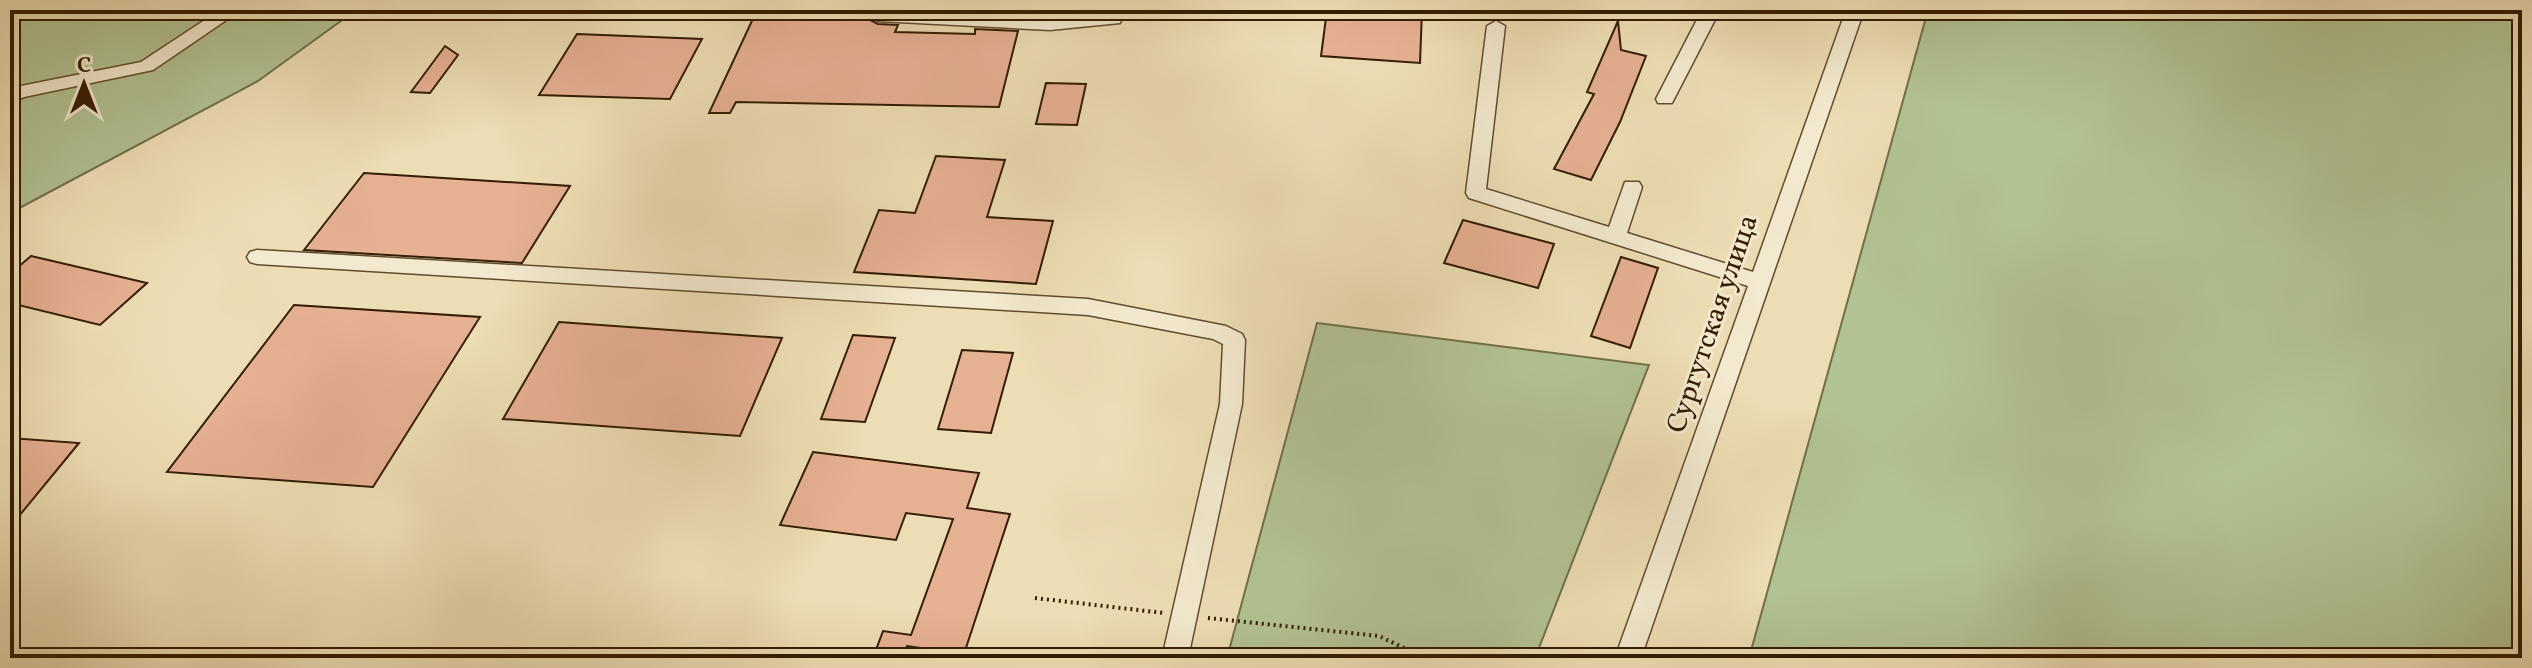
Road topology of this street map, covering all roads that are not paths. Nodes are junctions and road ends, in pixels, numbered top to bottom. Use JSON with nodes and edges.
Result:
{"nodes":[{"id":1,"x":232,"y":10,"type":"edge"},
{"id":2,"x":1116,"y":10,"type":"edge"},
{"id":3,"x":1711,"y":10,"type":"edge"},
{"id":4,"x":1855,"y":10,"type":"edge"},
{"id":5,"x":878,"y":16,"type":"dead end"},
{"id":6,"x":1496,"y":26,"type":"dead end"},
{"id":7,"x":10,"y":97,"type":"edge"},
{"id":8,"x":1665,"y":99,"type":"dead end"},
{"id":9,"x":1632,"y":187,"type":"dead end"},
{"id":10,"x":1616,"y":237,"type":"junction"},
{"id":11,"x":257,"y":257,"type":"dead end"},
{"id":12,"x":1759,"y":282,"type":"junction"},
{"id":13,"x":1175,"y":658,"type":"edge"},
{"id":14,"x":1628,"y":658,"type":"edge"}],
"edges":[{"from":1,"to":7,"type":"street"},
{"from":2,"to":5,"type":"street"},
{"from":3,"to":8,"type":"street"},
{"from":4,"to":12,"type":"street","name":"Сургутская улица"},
{"from":6,"to":10,"type":"street"},
{"from":9,"to":10,"type":"street"},
{"from":10,"to":12,"type":"street"},
{"from":11,"to":13,"type":"street"},
{"from":12,"to":14,"type":"street","name":"Сургутская улица"}]}
